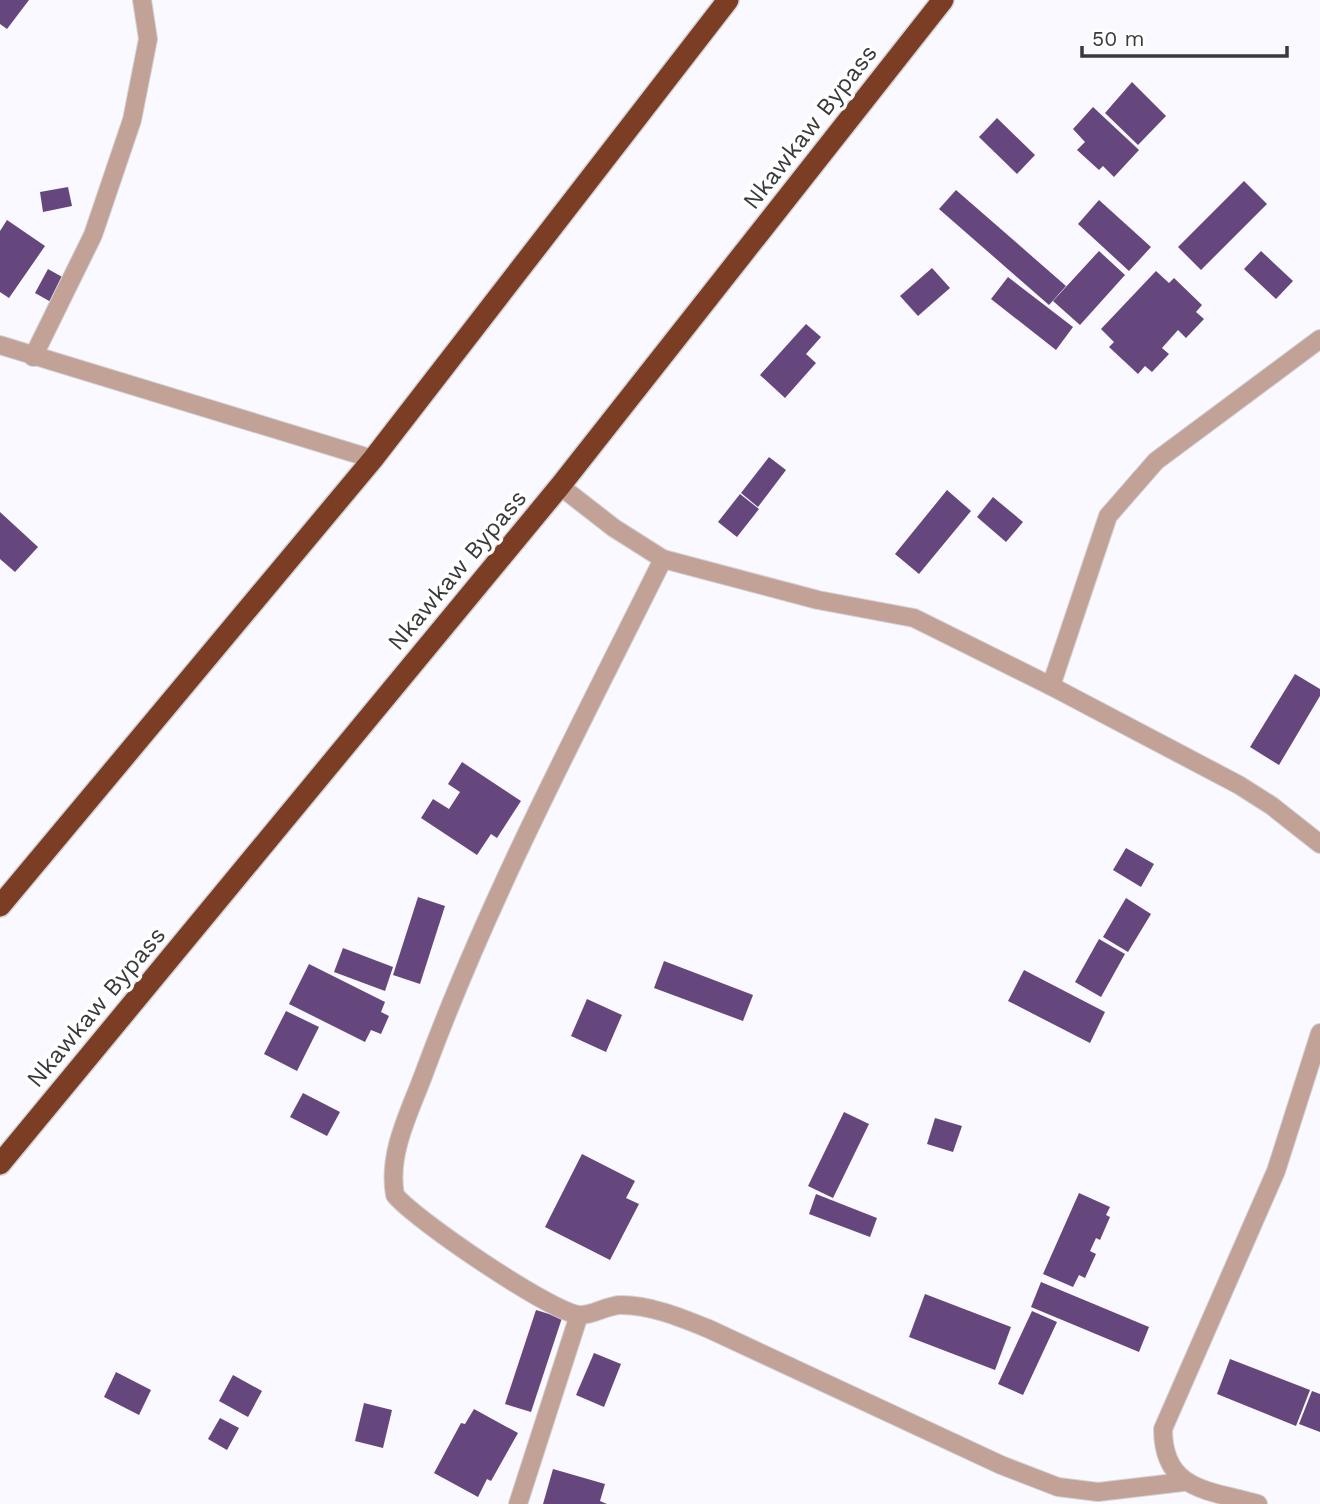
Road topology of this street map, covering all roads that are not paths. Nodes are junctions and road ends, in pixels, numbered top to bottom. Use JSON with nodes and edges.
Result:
{"nodes":[{"id":1,"x":142,"y":0,"type":"edge"},
{"id":2,"x":728,"y":0,"type":"edge"},
{"id":3,"x":943,"y":0,"type":"edge"},
{"id":4,"x":1320,"y":339,"type":"edge"},
{"id":5,"x":0,"y":345,"type":"edge"},
{"id":6,"x":33,"y":357,"type":"junction"},
{"id":7,"x":373,"y":459,"type":"junction"},
{"id":8,"x":560,"y":486,"type":"junction"},
{"id":9,"x":663,"y":559,"type":"junction"},
{"id":10,"x":1051,"y":686,"type":"junction"},
{"id":11,"x":1320,"y":844,"type":"edge"},
{"id":12,"x":0,"y":906,"type":"edge"},
{"id":13,"x":1320,"y":1033,"type":"edge"},
{"id":14,"x":0,"y":1164,"type":"edge"},
{"id":15,"x":579,"y":1315,"type":"junction"},
{"id":16,"x":1183,"y":1482,"type":"junction"},
{"id":17,"x":518,"y":1504,"type":"edge"},
{"id":18,"x":1258,"y":1504,"type":"edge"}],
"edges":[{"from":1,"to":6,"type":"street"},
{"from":2,"to":7,"type":"highway"},
{"from":3,"to":8,"type":"highway","name":"Nkawkaw Bypass"},
{"from":4,"to":10,"type":"street"},
{"from":5,"to":6,"type":"street"},
{"from":6,"to":7,"type":"street"},
{"from":7,"to":12,"type":"highway"},
{"from":8,"to":9,"type":"street"},
{"from":8,"to":14,"type":"highway","name":"Nkawkaw Bypass"},
{"from":9,"to":10,"type":"street"},
{"from":9,"to":15,"type":"street"},
{"from":10,"to":11,"type":"street"},
{"from":13,"to":16,"type":"street"},
{"from":15,"to":16,"type":"street"},
{"from":15,"to":17,"type":"street"},
{"from":16,"to":18,"type":"street"}]}
